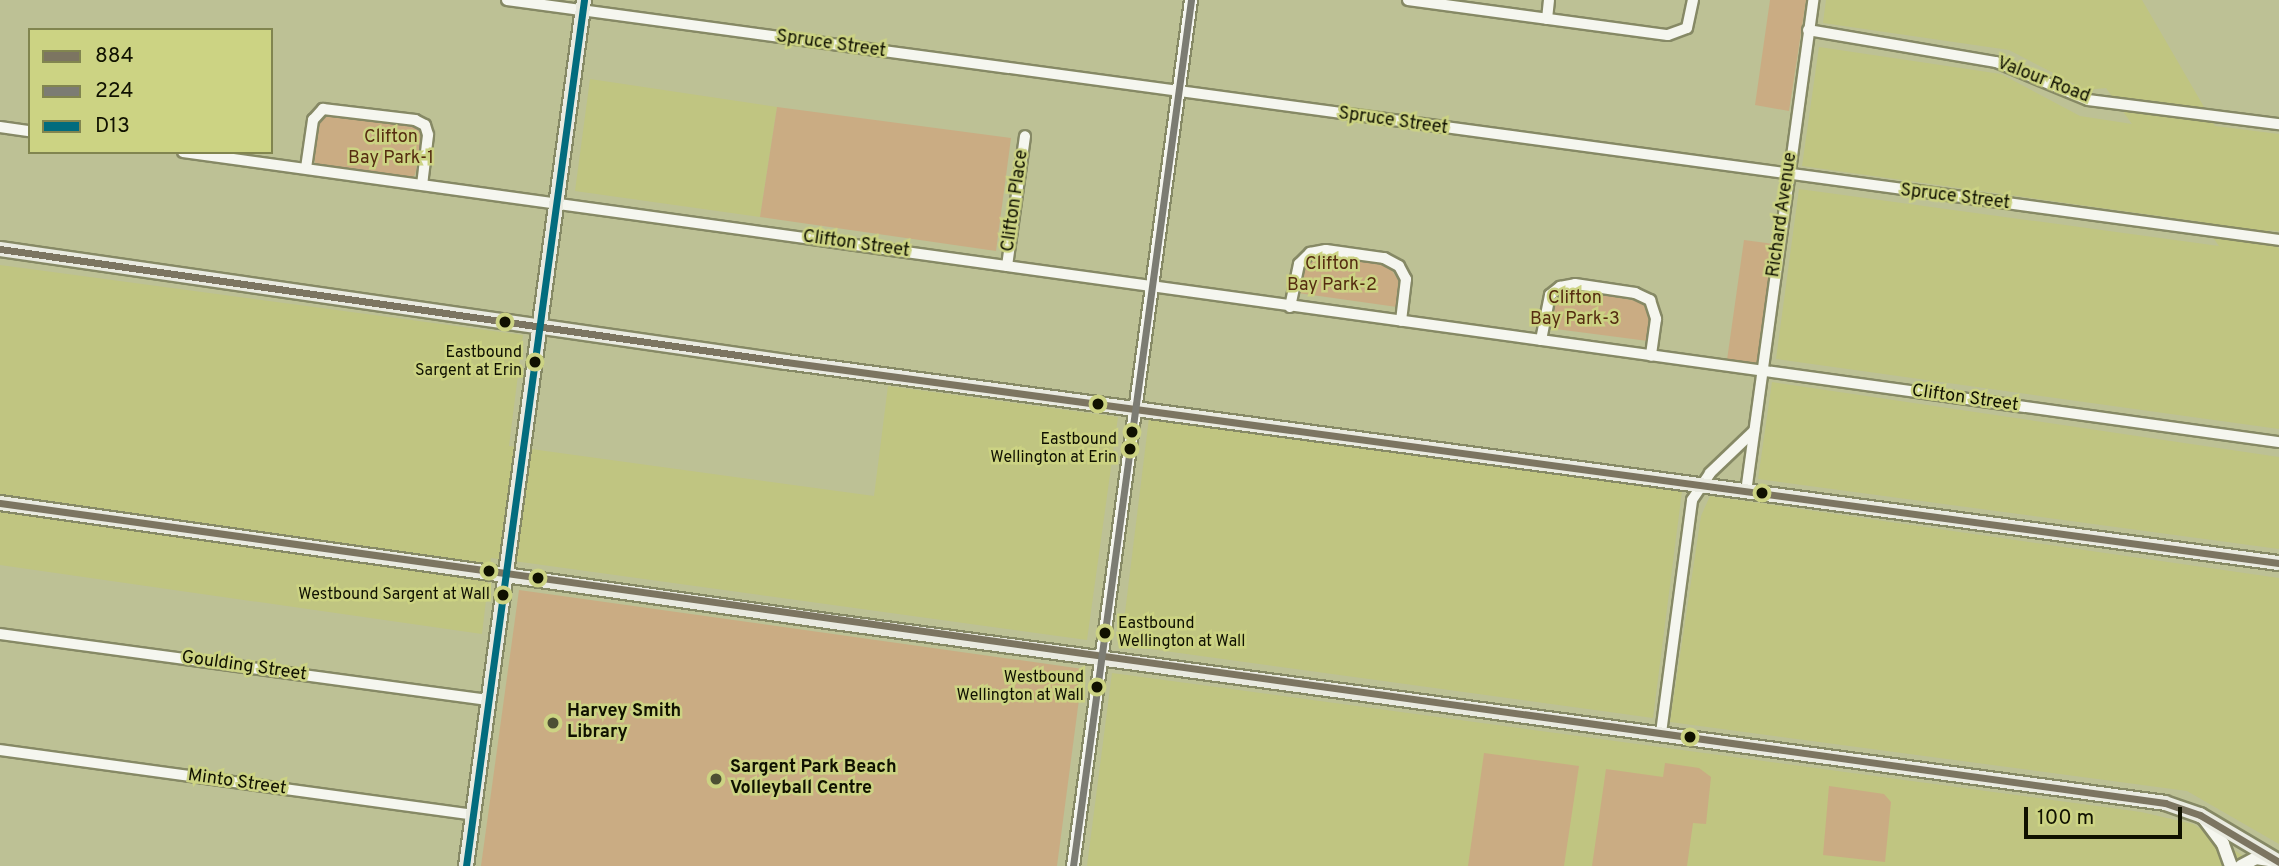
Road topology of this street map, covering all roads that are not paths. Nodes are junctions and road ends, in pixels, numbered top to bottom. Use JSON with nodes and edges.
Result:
{"nodes":[{"id":1,"x":508,"y":0,"type":"edge"},
{"id":2,"x":1191,"y":0,"type":"edge"},
{"id":3,"x":1408,"y":0,"type":"edge"},
{"id":4,"x":1549,"y":0,"type":"edge"},
{"id":5,"x":1693,"y":0,"type":"edge"},
{"id":6,"x":1812,"y":0,"type":"edge"},
{"id":7,"x":583,"y":5,"type":"edge"},
{"id":8,"x":1546,"y":19,"type":"junction"},
{"id":9,"x":1808,"y":30,"type":"junction"},
{"id":10,"x":1179,"y":92,"type":"junction"},
{"id":11,"x":2279,"y":124,"type":"edge"},
{"id":12,"x":0,"y":127,"type":"edge"},
{"id":13,"x":28,"y":131,"type":"edge"},
{"id":14,"x":1025,"y":136,"type":"dead end"},
{"id":15,"x":198,"y":154,"type":"edge"},
{"id":16,"x":306,"y":168,"type":"junction"},
{"id":17,"x":1788,"y":177,"type":"junction"},
{"id":18,"x":422,"y":185,"type":"junction"},
{"id":19,"x":555,"y":204,"type":"junction"},
{"id":20,"x":2279,"y":240,"type":"edge"},
{"id":21,"x":0,"y":249,"type":"edge"},
{"id":22,"x":1007,"y":266,"type":"junction"},
{"id":23,"x":1152,"y":288,"type":"junction"},
{"id":24,"x":1290,"y":307,"type":"junction"},
{"id":25,"x":1401,"y":321,"type":"junction"},
{"id":26,"x":540,"y":327,"type":"junction"},
{"id":27,"x":1541,"y":340,"type":"junction"},
{"id":28,"x":1651,"y":356,"type":"junction"},
{"id":29,"x":1762,"y":372,"type":"junction"},
{"id":30,"x":1135,"y":408,"type":"junction"},
{"id":31,"x":1754,"y":431,"type":"junction"},
{"id":32,"x":2279,"y":442,"type":"edge"},
{"id":33,"x":1700,"y":485,"type":"junction"},
{"id":34,"x":1746,"y":492,"type":"junction"},
{"id":35,"x":0,"y":503,"type":"edge"},
{"id":36,"x":2279,"y":563,"type":"edge"},
{"id":37,"x":506,"y":573,"type":"junction"},
{"id":38,"x":0,"y":634,"type":"edge"},
{"id":39,"x":1100,"y":657,"type":"junction"},
{"id":40,"x":489,"y":700,"type":"junction"},
{"id":41,"x":1661,"y":733,"type":"junction"},
{"id":42,"x":0,"y":750,"type":"edge"},
{"id":43,"x":473,"y":815,"type":"junction"},
{"id":44,"x":2200,"y":815,"type":"junction"},
{"id":45,"x":2278,"y":862,"type":"edge"},
{"id":46,"x":466,"y":866,"type":"edge"},
{"id":47,"x":1073,"y":866,"type":"edge"},
{"id":48,"x":2231,"y":866,"type":"edge"},
{"id":49,"x":2241,"y":866,"type":"edge"}],
"edges":[{"from":1,"to":7,"type":"street","name":"Spruce Street"},
{"from":2,"to":10,"type":"street"},
{"from":3,"to":8,"type":"street"},
{"from":4,"to":8,"type":"street"},
{"from":5,"to":8,"type":"street"},
{"from":6,"to":9,"type":"street","name":"Richard Avenue"},
{"from":7,"to":10,"type":"street","name":"Spruce Street"},
{"from":7,"to":19,"type":"main road"},
{"from":9,"to":11,"type":"street","name":"Valour Road"},
{"from":9,"to":17,"type":"street","name":"Richard Avenue"},
{"from":10,"to":17,"type":"street","name":"Spruce Street"},
{"from":10,"to":23,"type":"street"},
{"from":12,"to":13,"type":"street"},
{"from":14,"to":22,"type":"street","name":"Clifton Place"},
{"from":15,"to":16,"type":"street","name":"Clifton Street"},
{"from":16,"to":18,"type":"street","name":"Clifton Street"},
{"from":16,"to":18,"type":"street"},
{"from":17,"to":20,"type":"street","name":"Spruce Street"},
{"from":17,"to":29,"type":"street","name":"Richard Avenue"},
{"from":18,"to":19,"type":"street","name":"Clifton Street"},
{"from":19,"to":22,"type":"street","name":"Clifton Street"},
{"from":19,"to":26,"type":"main road"},
{"from":21,"to":26,"type":"main road"},
{"from":22,"to":23,"type":"street","name":"Clifton Street"},
{"from":23,"to":24,"type":"street","name":"Clifton Street"},
{"from":23,"to":30,"type":"street"},
{"from":24,"to":25,"type":"street","name":"Clifton Street"},
{"from":24,"to":25,"type":"street"},
{"from":25,"to":27,"type":"street","name":"Clifton Street"},
{"from":26,"to":30,"type":"main road"},
{"from":26,"to":37,"type":"main road"},
{"from":27,"to":28,"type":"street","name":"Clifton Street"},
{"from":27,"to":28,"type":"street"},
{"from":28,"to":29,"type":"street","name":"Clifton Street"},
{"from":29,"to":31,"type":"street","name":"Richard Avenue"},
{"from":29,"to":32,"type":"street","name":"Clifton Street"},
{"from":30,"to":33,"type":"main road"},
{"from":30,"to":39,"type":"street"},
{"from":31,"to":33,"type":"street"},
{"from":31,"to":34,"type":"street","name":"Richard Avenue"},
{"from":33,"to":34,"type":"main road"},
{"from":33,"to":41,"type":"street"},
{"from":34,"to":36,"type":"main road"},
{"from":35,"to":37,"type":"main road"},
{"from":37,"to":39,"type":"main road"},
{"from":37,"to":40,"type":"main road"},
{"from":38,"to":40,"type":"street","name":"Goulding Street"},
{"from":39,"to":41,"type":"main road"},
{"from":39,"to":47,"type":"street"},
{"from":40,"to":43,"type":"main road"},
{"from":41,"to":44,"type":"main road"},
{"from":42,"to":43,"type":"street","name":"Minto Street"},
{"from":43,"to":46,"type":"main road"},
{"from":44,"to":45,"type":"main road"},
{"from":44,"to":48,"type":"street"},
{"from":45,"to":49,"type":"street"}]}
